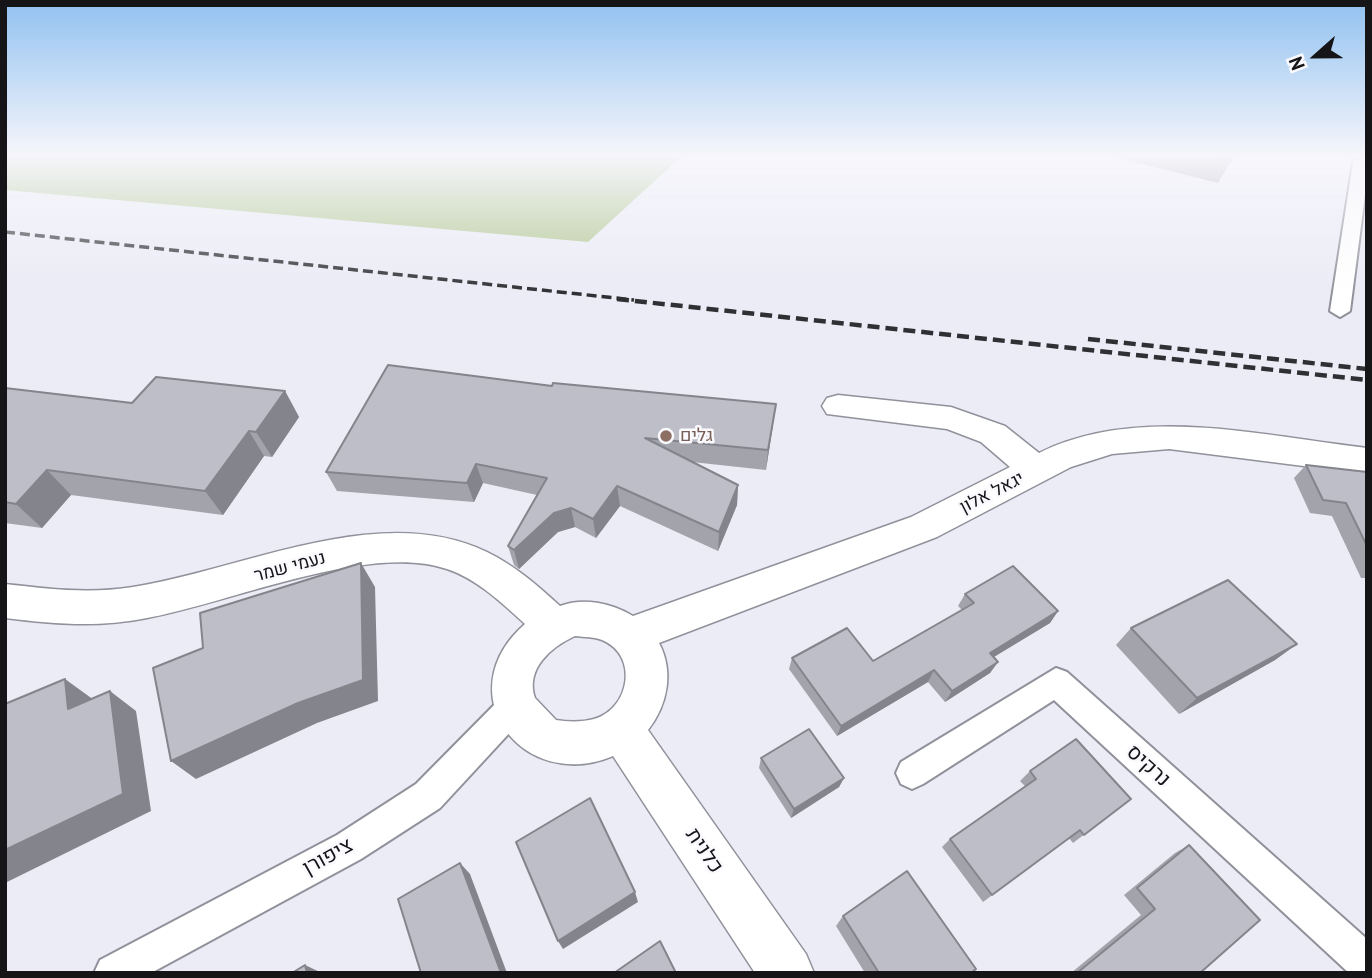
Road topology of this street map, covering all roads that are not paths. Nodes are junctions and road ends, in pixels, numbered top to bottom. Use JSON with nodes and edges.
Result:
{"nodes":[{"id":1,"x":1356,"y":202,"type":"edge"},
{"id":2,"x":1340,"y":311,"type":"dead end"},
{"id":3,"x":838,"y":407,"type":"dead end"},
{"id":4,"x":1367,"y":461,"type":"edge"},
{"id":5,"x":1036,"y":470,"type":"junction"},
{"id":6,"x":5,"y":601,"type":"edge"},
{"id":7,"x":553,"y":625,"type":"junction"},
{"id":8,"x":632,"y":635,"type":"junction"},
{"id":9,"x":515,"y":705,"type":"junction"},
{"id":10,"x":621,"y":729,"type":"junction"},
{"id":11,"x":912,"y":773,"type":"dead end"},
{"id":12,"x":1367,"y":964,"type":"edge"},
{"id":13,"x":113,"y":973,"type":"edge"},
{"id":14,"x":787,"y":973,"type":"edge"}],
"edges":[{"from":1,"to":2,"type":"street"},
{"from":3,"to":5,"type":"street"},
{"from":4,"to":5,"type":"street","name":"יגאל אלון"},
{"from":5,"to":8,"type":"street","name":"יגאל אלון"},
{"from":6,"to":7,"type":"street","name":"נעמי שמר"},
{"from":7,"to":8,"type":"street"},
{"from":7,"to":9,"type":"street"},
{"from":8,"to":10,"type":"street"},
{"from":9,"to":10,"type":"street"},
{"from":9,"to":13,"type":"street","name":"ציפורן"},
{"from":10,"to":14,"type":"street","name":"כלנית"},
{"from":11,"to":12,"type":"street","name":"נרקיס"}]}
